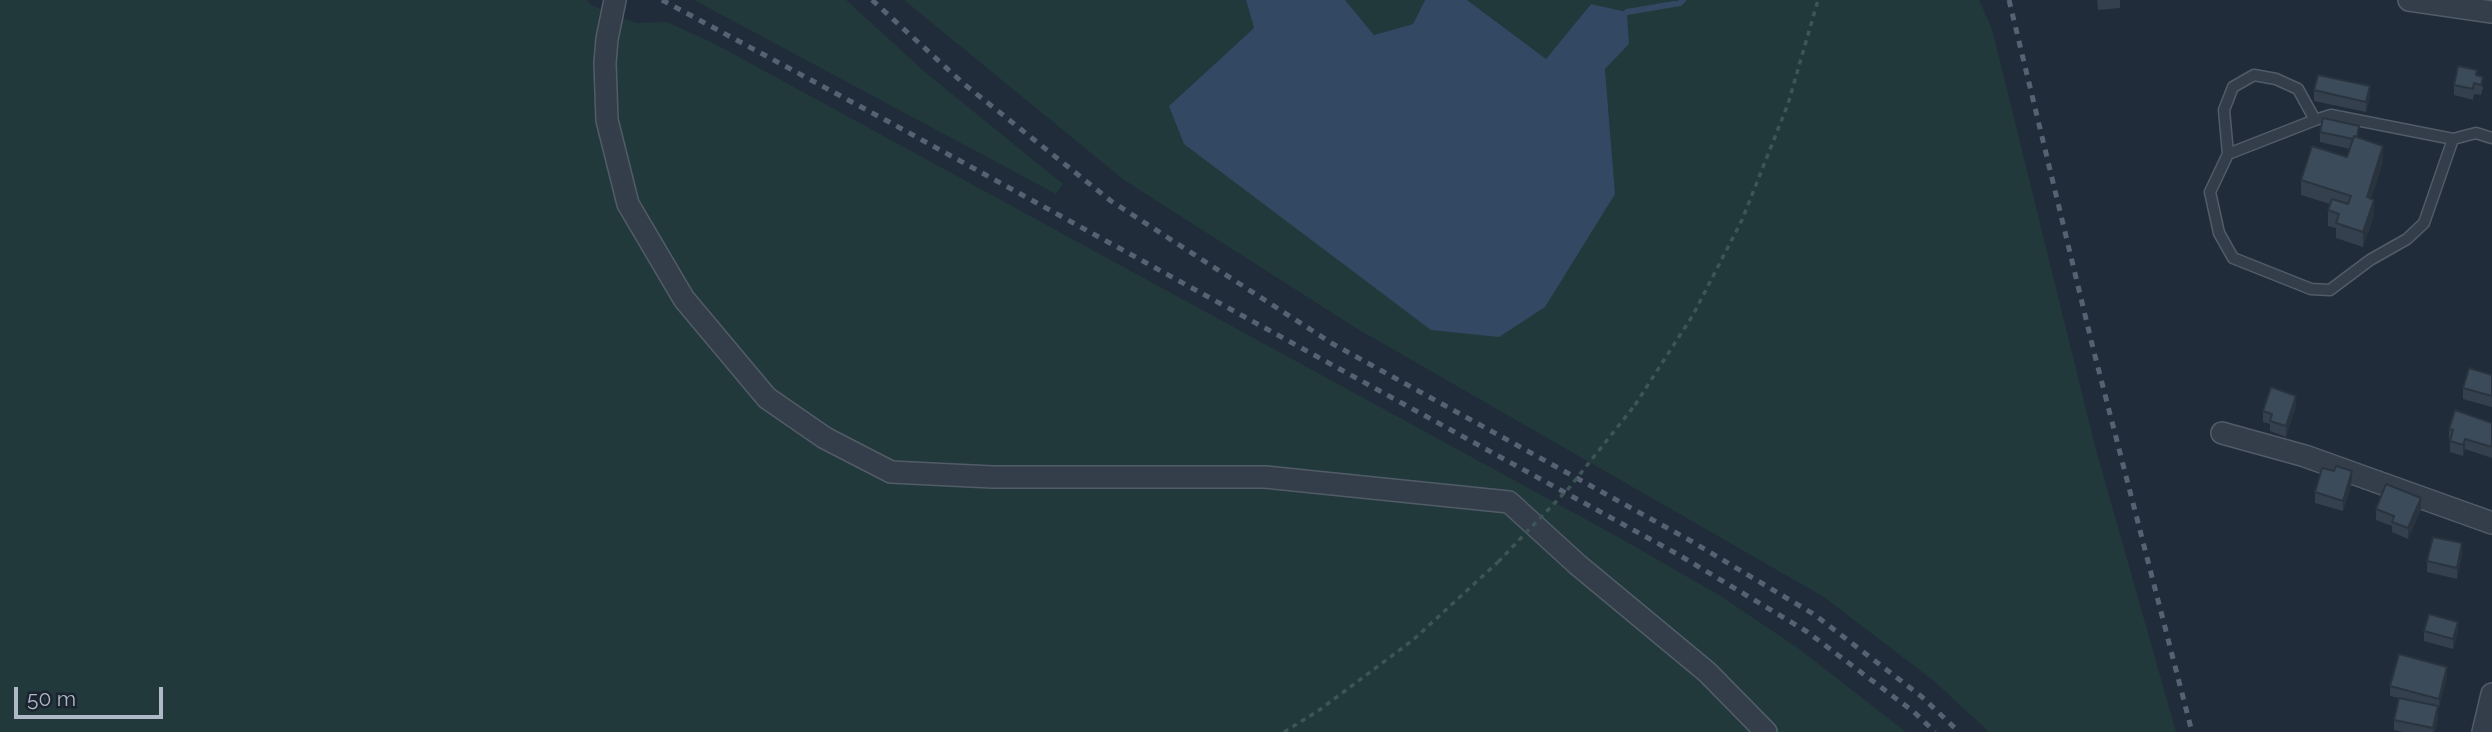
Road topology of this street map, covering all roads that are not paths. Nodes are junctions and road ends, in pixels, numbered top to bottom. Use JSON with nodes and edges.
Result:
{"nodes":[{"id":1,"x":615,"y":0,"type":"edge"},
{"id":2,"x":2409,"y":0,"type":"edge"},
{"id":3,"x":2492,"y":12,"type":"edge"},
{"id":4,"x":2315,"y":120,"type":"junction"},
{"id":5,"x":2492,"y":138,"type":"edge"},
{"id":6,"x":2453,"y":139,"type":"junction"},
{"id":7,"x":2228,"y":153,"type":"junction"},
{"id":8,"x":2222,"y":433,"type":"dead end"},
{"id":9,"x":2492,"y":523,"type":"edge"},
{"id":10,"x":2492,"y":694,"type":"edge"},
{"id":11,"x":1766,"y":732,"type":"edge"},
{"id":12,"x":2483,"y":732,"type":"edge"}],
"edges":[{"from":1,"to":11,"type":"street"},
{"from":2,"to":3,"type":"street"},
{"from":4,"to":6,"type":"lane"},
{"from":4,"to":7,"type":"lane"},
{"from":4,"to":7,"type":"lane"},
{"from":5,"to":6,"type":"lane"},
{"from":6,"to":7,"type":"lane"},
{"from":8,"to":9,"type":"street"},
{"from":10,"to":12,"type":"street"}]}
